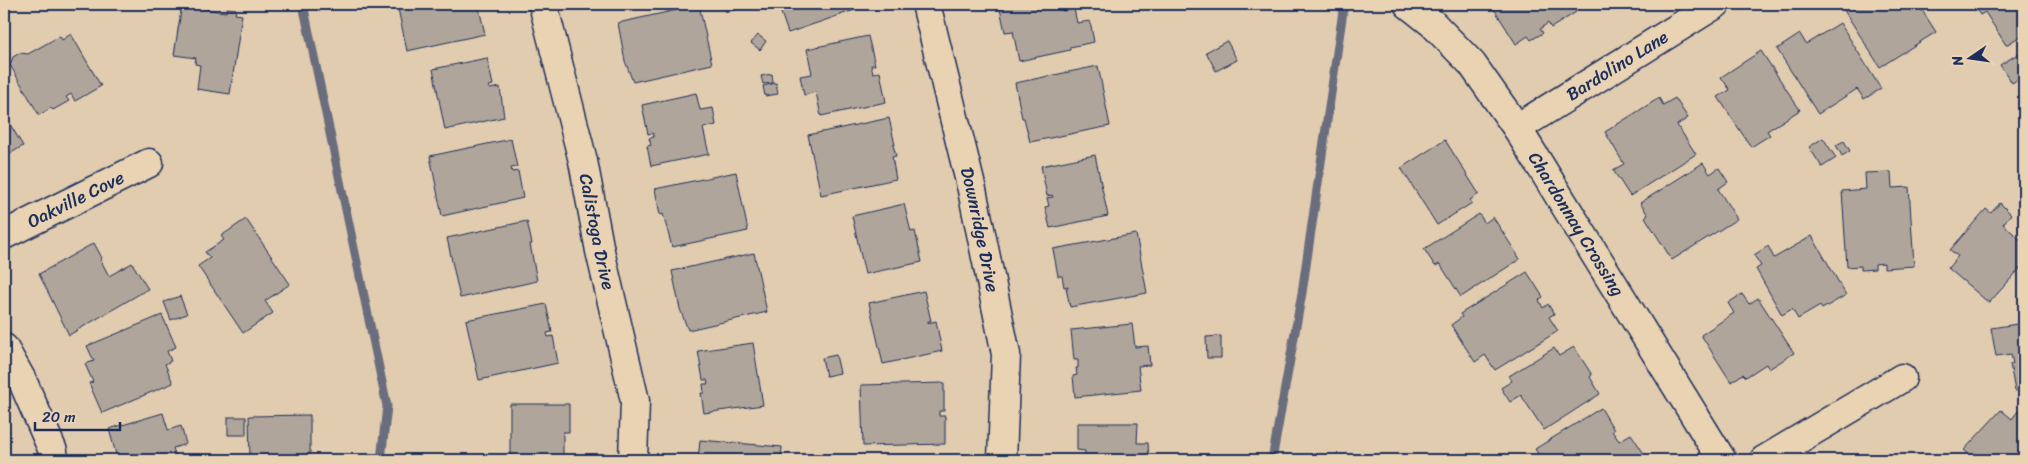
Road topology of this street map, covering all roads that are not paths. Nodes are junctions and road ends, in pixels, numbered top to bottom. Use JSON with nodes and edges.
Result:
{"nodes":[{"id":1,"x":543,"y":4,"type":"edge"},
{"id":2,"x":926,"y":4,"type":"edge"},
{"id":3,"x":1408,"y":4,"type":"edge"},
{"id":4,"x":1716,"y":4,"type":"edge"},
{"id":5,"x":1517,"y":128,"type":"junction"},
{"id":6,"x":149,"y":163,"type":"dead end"},
{"id":7,"x":4,"y":235,"type":"edge"},
{"id":8,"x":4,"y":348,"type":"edge"},
{"id":9,"x":1902,"y":378,"type":"dead end"},
{"id":10,"x":54,"y":460,"type":"edge"},
{"id":11,"x":633,"y":460,"type":"edge"},
{"id":12,"x":1002,"y":460,"type":"edge"},
{"id":13,"x":1722,"y":460,"type":"edge"},
{"id":14,"x":1764,"y":460,"type":"edge"}],
"edges":[{"from":1,"to":11,"type":"street","name":"Calistoga Drive"},
{"from":2,"to":12,"type":"street","name":"Downridge Drive"},
{"from":3,"to":5,"type":"street","name":"Chardonnay Crossing"},
{"from":4,"to":5,"type":"street","name":"Bardolino Lane"},
{"from":5,"to":13,"type":"street","name":"Chardonnay Crossing"},
{"from":6,"to":7,"type":"street","name":"Oakville Cove"},
{"from":8,"to":10,"type":"street"},
{"from":9,"to":14,"type":"street"}]}
